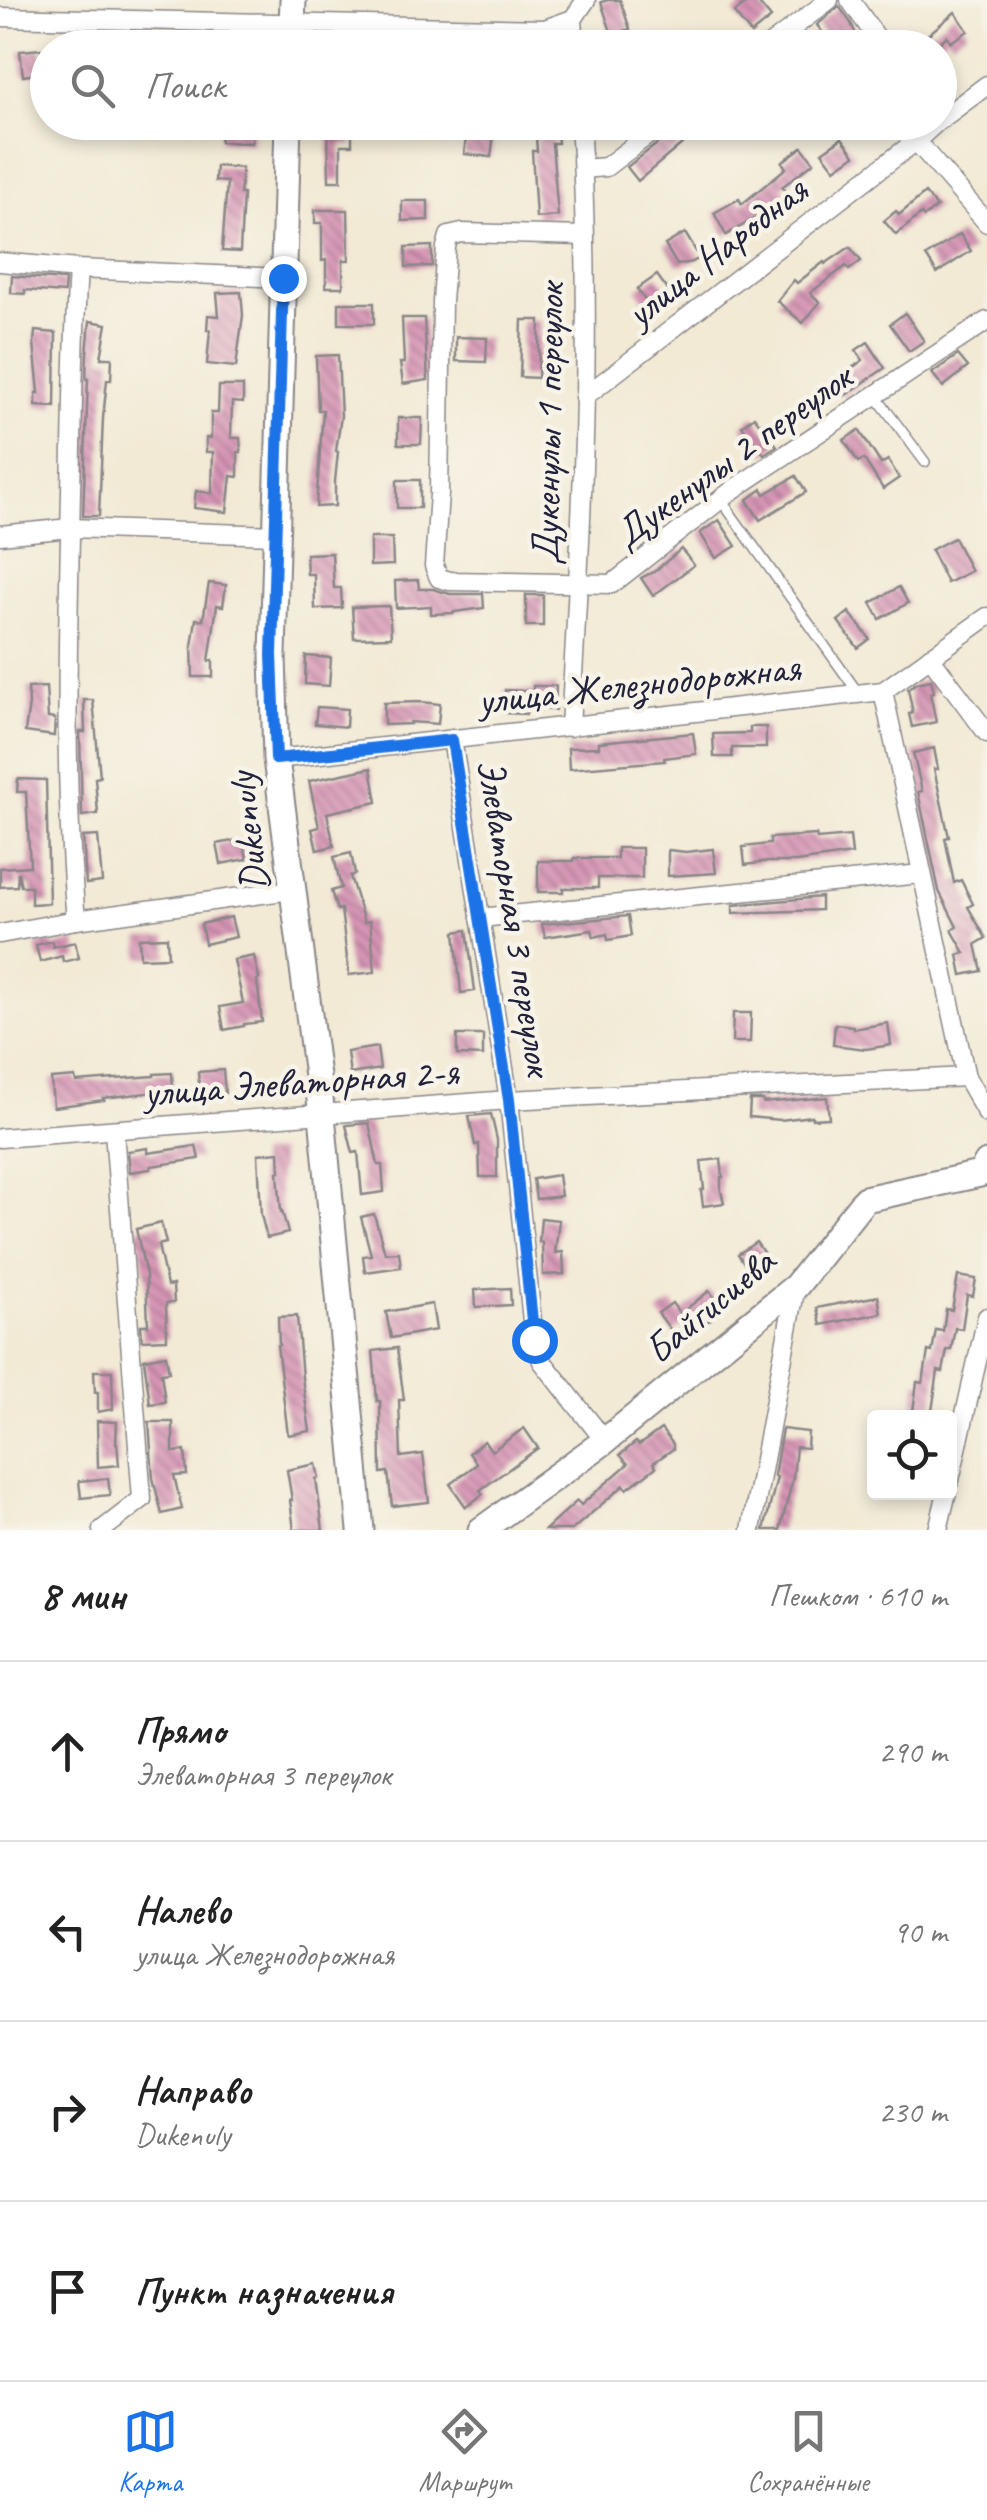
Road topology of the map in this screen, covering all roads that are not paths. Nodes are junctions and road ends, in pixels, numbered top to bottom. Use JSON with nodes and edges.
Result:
{"nodes":[{"id":1,"x":829,"y":0,"type":"edge"},
{"id":2,"x":850,"y":0,"type":"edge"},
{"id":3,"x":581,"y":6,"type":"edge"},
{"id":4,"x":30,"y":9,"type":"edge"},
{"id":5,"x":0,"y":17,"type":"edge"},
{"id":6,"x":292,"y":24,"type":"edge"},
{"id":7,"x":790,"y":30,"type":"edge"},
{"id":8,"x":871,"y":30,"type":"edge"},
{"id":9,"x":987,"y":85,"type":"edge"},
{"id":10,"x":957,"y":107,"type":"edge"},
{"id":11,"x":287,"y":140,"type":"edge"},
{"id":12,"x":581,"y":140,"type":"edge"},
{"id":13,"x":641,"y":140,"type":"edge"},
{"id":14,"x":913,"y":140,"type":"edge"},
{"id":15,"x":938,"y":140,"type":"edge"},
{"id":16,"x":583,"y":169,"type":"junction"},
{"id":17,"x":987,"y":223,"type":"edge"},
{"id":18,"x":585,"y":236,"type":"junction"},
{"id":19,"x":0,"y":262,"type":"edge"},
{"id":20,"x":78,"y":268,"type":"junction"},
{"id":21,"x":283,"y":278,"type":"junction"},
{"id":22,"x":987,"y":321,"type":"edge"},
{"id":23,"x":876,"y":395,"type":"junction"},
{"id":24,"x":584,"y":397,"type":"junction"},
{"id":25,"x":926,"y":462,"type":"dead end"},
{"id":26,"x":721,"y":500,"type":"junction"},
{"id":27,"x":70,"y":528,"type":"junction"},
{"id":28,"x":0,"y":535,"type":"edge"},
{"id":29,"x":276,"y":535,"type":"junction"},
{"id":30,"x":578,"y":585,"type":"junction"},
{"id":31,"x":987,"y":617,"type":"edge"},
{"id":32,"x":930,"y":658,"type":"junction"},
{"id":33,"x":883,"y":691,"type":"junction"},
{"id":34,"x":858,"y":694,"type":"junction"},
{"id":35,"x":570,"y":727,"type":"junction"},
{"id":36,"x":987,"y":733,"type":"edge"},
{"id":37,"x":452,"y":740,"type":"junction"},
{"id":38,"x":276,"y":759,"type":"junction"},
{"id":39,"x":921,"y":874,"type":"junction"},
{"id":40,"x":291,"y":890,"type":"junction"},
{"id":41,"x":480,"y":918,"type":"junction"},
{"id":42,"x":76,"y":920,"type":"junction"},
{"id":43,"x":0,"y":934,"type":"edge"},
{"id":44,"x":966,"y":1077,"type":"junction"},
{"id":45,"x":509,"y":1100,"type":"junction"},
{"id":46,"x":987,"y":1114,"type":"edge"},
{"id":47,"x":322,"y":1115,"type":"junction"},
{"id":48,"x":114,"y":1130,"type":"junction"},
{"id":49,"x":0,"y":1138,"type":"edge"},
{"id":50,"x":987,"y":1163,"type":"edge"},
{"id":51,"x":796,"y":1286,"type":"junction"},
{"id":52,"x":987,"y":1317,"type":"edge"},
{"id":53,"x":605,"y":1440,"type":"junction"},
{"id":54,"x":957,"y":1449,"type":"edge"},
{"id":55,"x":945,"y":1500,"type":"edge"},
{"id":56,"x":102,"y":1530,"type":"edge"},
{"id":57,"x":361,"y":1530,"type":"edge"},
{"id":58,"x":480,"y":1530,"type":"edge"},
{"id":59,"x":751,"y":1530,"type":"edge"},
{"id":60,"x":938,"y":1530,"type":"edge"}],
"edges":[{"from":1,"to":7,"type":"street"},
{"from":2,"to":8,"type":"street"},
{"from":3,"to":6,"type":"street"},
{"from":4,"to":5,"type":"street"},
{"from":4,"to":6,"type":"street"},
{"from":9,"to":10,"type":"street","name":"улица Народная"},
{"from":11,"to":21,"type":"street","name":"Dukenuly"},
{"from":12,"to":16,"type":"street","name":"Дукенулы 1 переулок"},
{"from":13,"to":16,"type":"street"},
{"from":14,"to":24,"type":"street","name":"улица Народная"},
{"from":15,"to":17,"type":"street"},
{"from":16,"to":18,"type":"street","name":"Дукенулы 1 переулок"},
{"from":18,"to":24,"type":"street","name":"Дукенулы 1 переулок"},
{"from":18,"to":30,"type":"street","name":"Дукенулы 2 переулок"},
{"from":19,"to":20,"type":"street"},
{"from":20,"to":21,"type":"street"},
{"from":20,"to":27,"type":"street"},
{"from":21,"to":29,"type":"street","name":"Dukenuly"},
{"from":22,"to":23,"type":"street","name":"Дукенулы 2 переулок"},
{"from":23,"to":25,"type":"lane"},
{"from":23,"to":26,"type":"street","name":"Дукенулы 2 переулок"},
{"from":24,"to":30,"type":"street","name":"Дукенулы 1 переулок"},
{"from":26,"to":30,"type":"street","name":"Дукенулы 2 переулок"},
{"from":26,"to":34,"type":"lane"},
{"from":27,"to":28,"type":"street"},
{"from":27,"to":29,"type":"street"},
{"from":27,"to":42,"type":"street"},
{"from":29,"to":38,"type":"street","name":"Dukenuly"},
{"from":30,"to":35,"type":"street","name":"Дукенулы 1 переулок"},
{"from":31,"to":32,"type":"street","name":"улица Железнодорожная"},
{"from":32,"to":33,"type":"street","name":"улица Железнодорожная"},
{"from":32,"to":36,"type":"street"},
{"from":33,"to":34,"type":"street","name":"улица Железнодорожная"},
{"from":33,"to":39,"type":"street"},
{"from":34,"to":35,"type":"street","name":"улица Железнодорожная"},
{"from":35,"to":37,"type":"street","name":"улица Железнодорожная"},
{"from":37,"to":38,"type":"street","name":"улица Железнодорожная"},
{"from":37,"to":41,"type":"street","name":"Элеваторная 3 переулок"},
{"from":38,"to":40,"type":"street","name":"Dukenuly"},
{"from":39,"to":41,"type":"street"},
{"from":39,"to":44,"type":"street"},
{"from":40,"to":42,"type":"street"},
{"from":40,"to":47,"type":"street","name":"Dukenuly"},
{"from":41,"to":45,"type":"street","name":"Элеваторная 3 переулок"},
{"from":42,"to":43,"type":"street"},
{"from":44,"to":45,"type":"street","name":"улица Элеваторная 2-я"},
{"from":44,"to":46,"type":"street"},
{"from":45,"to":47,"type":"street","name":"улица Элеваторная 2-я"},
{"from":45,"to":53,"type":"street","name":"Элеваторная 3 переулок"},
{"from":47,"to":48,"type":"street","name":"улица Элеваторная 2-я"},
{"from":47,"to":57,"type":"street","name":"Dukenuly"},
{"from":48,"to":49,"type":"street","name":"улица Элеваторная 2-я"},
{"from":48,"to":56,"type":"street"},
{"from":50,"to":51,"type":"street","name":"Байгисиева"},
{"from":51,"to":53,"type":"street","name":"Байгисиева"},
{"from":51,"to":59,"type":"street"},
{"from":52,"to":54,"type":"street"},
{"from":53,"to":58,"type":"street","name":"Байгисиева"},
{"from":55,"to":60,"type":"street"}]}
